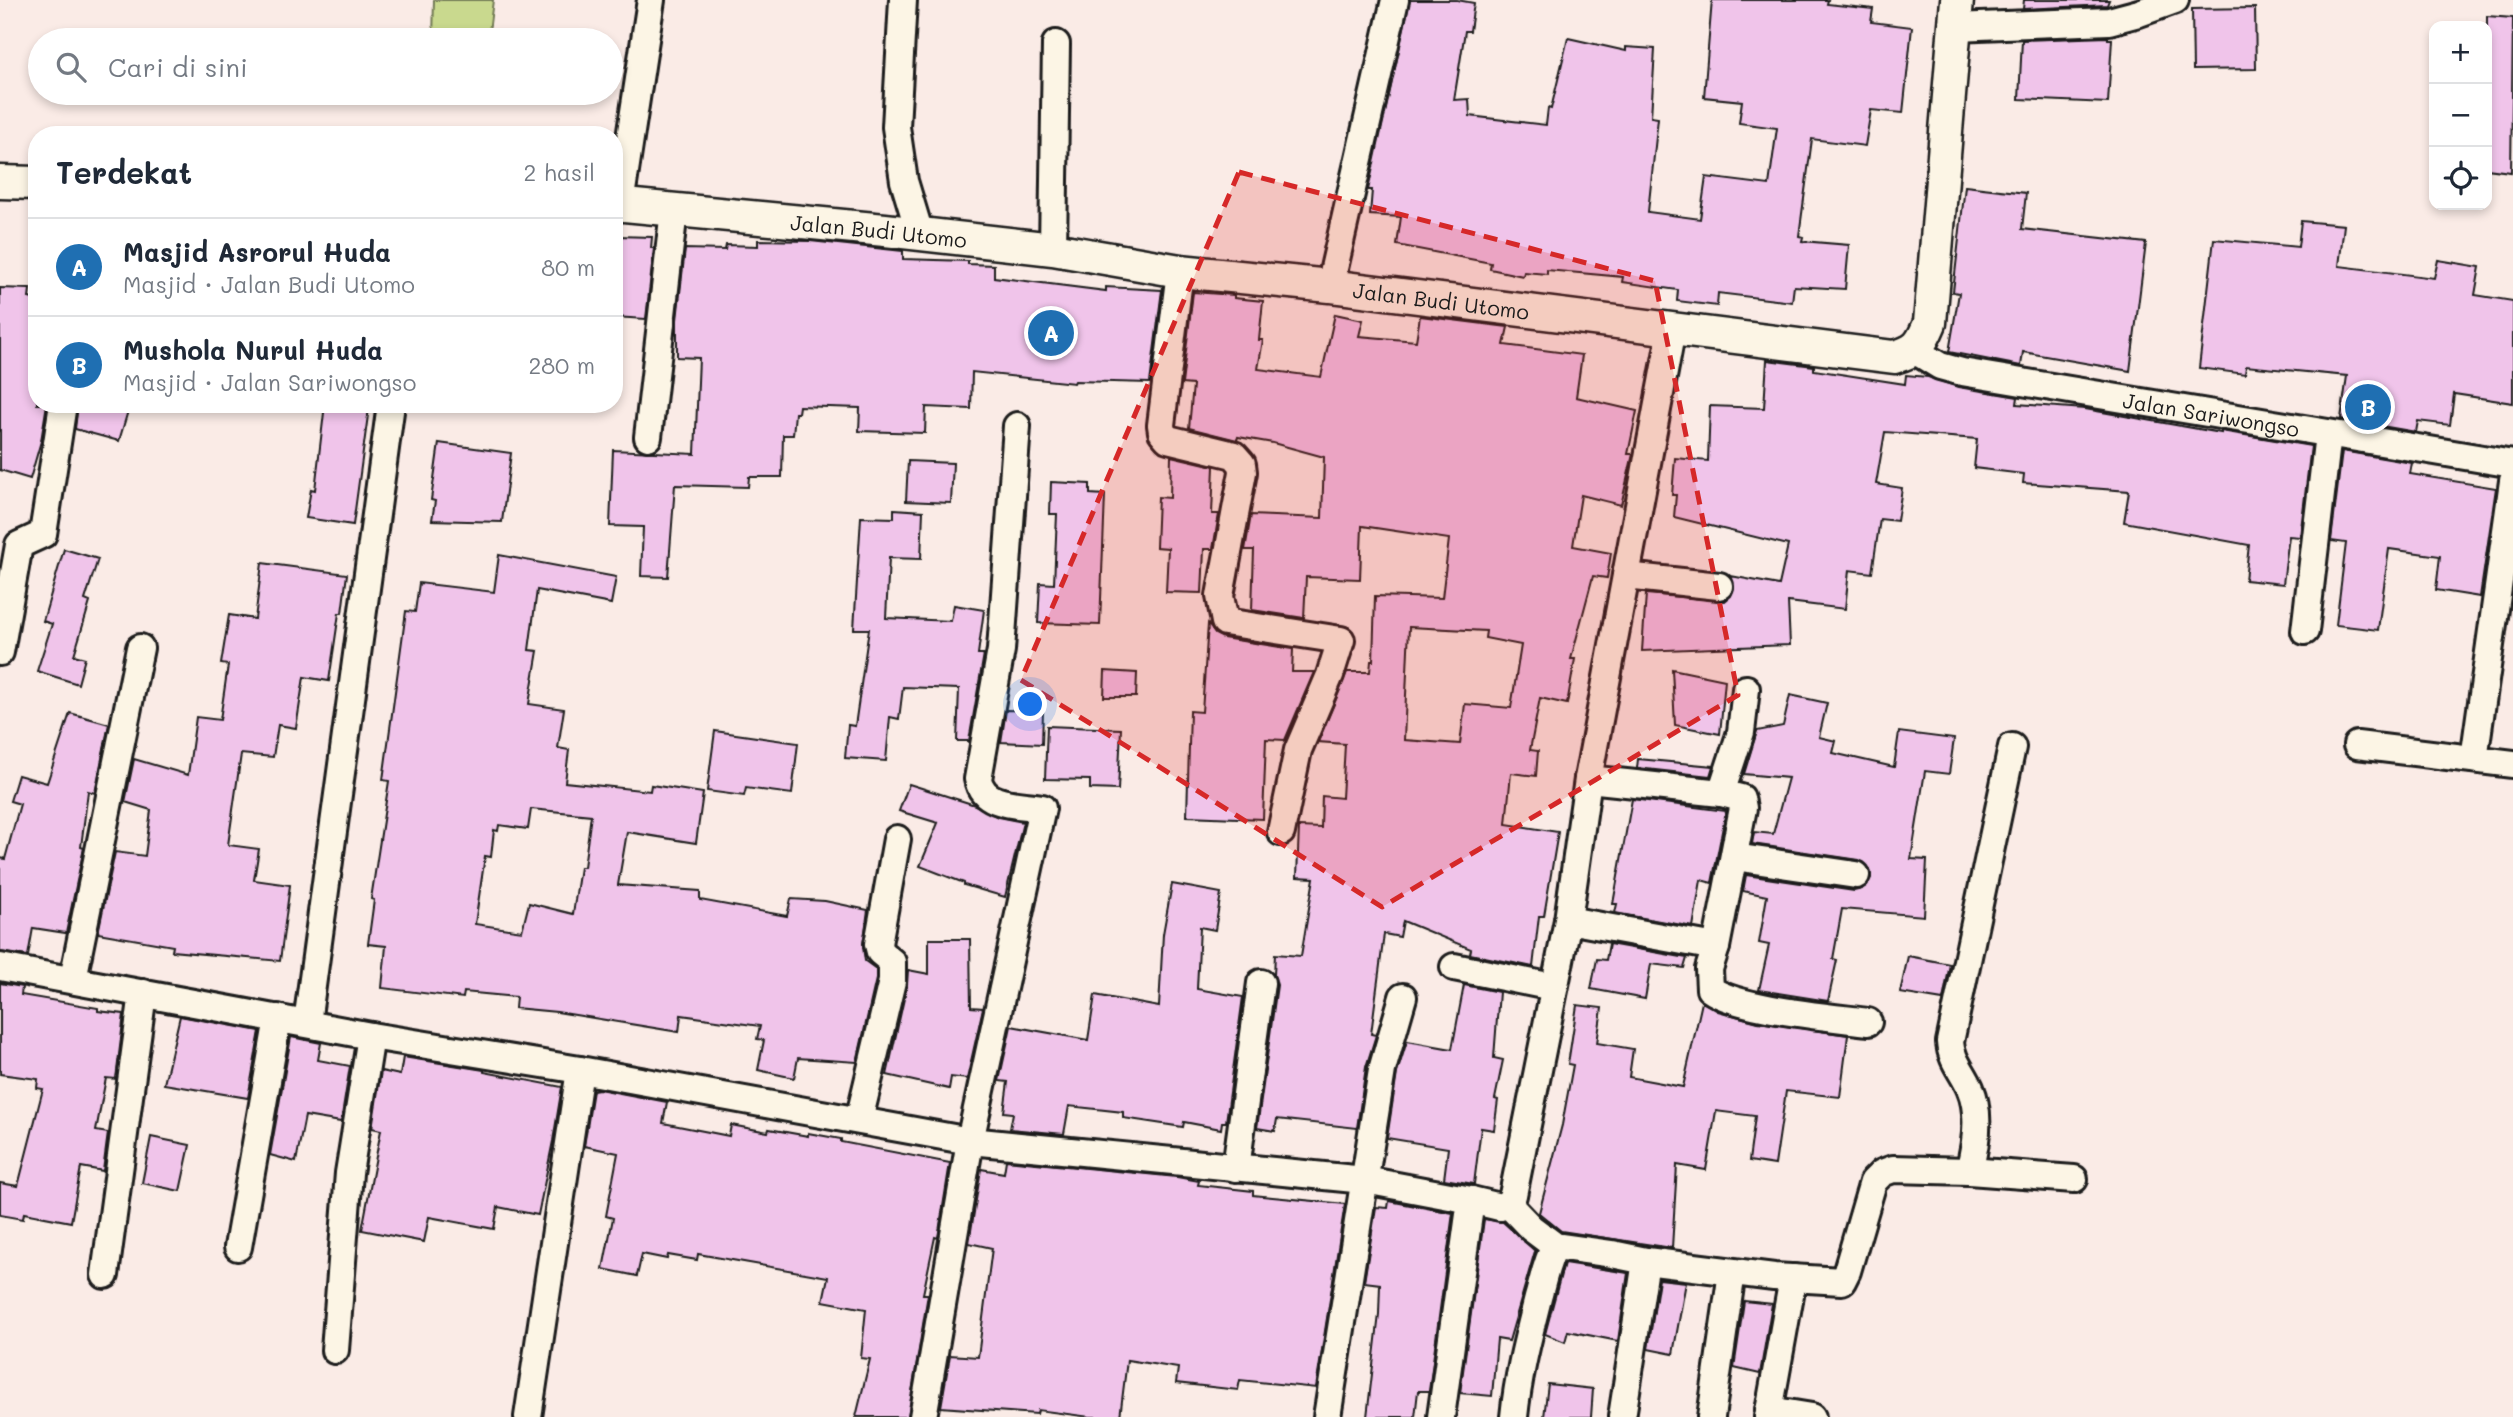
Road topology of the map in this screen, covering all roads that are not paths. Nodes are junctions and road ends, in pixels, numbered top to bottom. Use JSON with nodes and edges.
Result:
{"nodes":[{"id":1,"x":651,"y":0,"type":"edge"},
{"id":2,"x":903,"y":0,"type":"edge"},
{"id":3,"x":1395,"y":0,"type":"edge"},
{"id":4,"x":2175,"y":0,"type":"edge"},
{"id":5,"x":1956,"y":14,"type":"edge"},
{"id":6,"x":1056,"y":44,"type":"dead end"},
{"id":7,"x":623,"y":168,"type":"edge"},
{"id":8,"x":0,"y":182,"type":"edge"},
{"id":9,"x":28,"y":183,"type":"edge"},
{"id":10,"x":623,"y":205,"type":"edge"},
{"id":11,"x":674,"y":210,"type":"junction"},
{"id":12,"x":920,"y":234,"type":"junction"},
{"id":13,"x":1052,"y":249,"type":"junction"},
{"id":14,"x":1180,"y":271,"type":"junction"},
{"id":15,"x":1330,"y":286,"type":"junction"},
{"id":16,"x":1672,"y":329,"type":"junction"},
{"id":17,"x":1914,"y":350,"type":"junction"},
{"id":18,"x":62,"y":413,"type":"edge"},
{"id":19,"x":390,"y":413,"type":"edge"},
{"id":20,"x":1017,"y":426,"type":"dead end"},
{"id":21,"x":2328,"y":434,"type":"junction"},
{"id":22,"x":648,"y":437,"type":"dead end"},
{"id":23,"x":2513,"y":464,"type":"edge"},
{"id":24,"x":2513,"y":481,"type":"edge"},
{"id":25,"x":1626,"y":576,"type":"junction"},
{"id":26,"x":1719,"y":586,"type":"dead end"},
{"id":27,"x":2305,"y":631,"type":"dead end"},
{"id":28,"x":140,"y":648,"type":"dead end"},
{"id":29,"x":0,"y":652,"type":"edge"},
{"id":30,"x":1746,"y":689,"type":"dead end"},
{"id":31,"x":2357,"y":745,"type":"dead end"},
{"id":32,"x":2012,"y":747,"type":"dead end"},
{"id":33,"x":2474,"y":759,"type":"junction"},
{"id":34,"x":2513,"y":764,"type":"edge"},
{"id":35,"x":1588,"y":779,"type":"junction"},
{"id":36,"x":1721,"y":793,"type":"junction"},
{"id":37,"x":1281,"y":832,"type":"dead end"},
{"id":38,"x":897,"y":839,"type":"dead end"},
{"id":39,"x":1734,"y":857,"type":"junction"},
{"id":40,"x":1856,"y":875,"type":"dead end"},
{"id":41,"x":1568,"y":920,"type":"junction"},
{"id":42,"x":1716,"y":947,"type":"junction"},
{"id":43,"x":0,"y":967,"type":"edge"},
{"id":44,"x":1454,"y":967,"type":"dead end"},
{"id":45,"x":74,"y":979,"type":"junction"},
{"id":46,"x":1261,"y":983,"type":"dead end"},
{"id":47,"x":1553,"y":987,"type":"junction"},
{"id":48,"x":143,"y":993,"type":"junction"},
{"id":49,"x":1403,"y":997,"type":"dead end"},
{"id":50,"x":278,"y":1018,"type":"junction"},
{"id":51,"x":307,"y":1023,"type":"junction"},
{"id":52,"x":1868,"y":1023,"type":"dead end"},
{"id":53,"x":371,"y":1036,"type":"junction"},
{"id":54,"x":580,"y":1070,"type":"junction"},
{"id":55,"x":859,"y":1120,"type":"junction"},
{"id":56,"x":970,"y":1141,"type":"junction"},
{"id":57,"x":1236,"y":1168,"type":"junction"},
{"id":58,"x":1969,"y":1171,"type":"junction"},
{"id":59,"x":2074,"y":1179,"type":"dead end"},
{"id":60,"x":1365,"y":1180,"type":"junction"},
{"id":61,"x":1471,"y":1200,"type":"junction"},
{"id":62,"x":1508,"y":1205,"type":"junction"},
{"id":63,"x":1555,"y":1246,"type":"junction"},
{"id":64,"x":237,"y":1247,"type":"dead end"},
{"id":65,"x":1646,"y":1261,"type":"junction"},
{"id":66,"x":1732,"y":1272,"type":"junction"},
{"id":67,"x":105,"y":1275,"type":"dead end"},
{"id":68,"x":1793,"y":1278,"type":"junction"},
{"id":69,"x":335,"y":1350,"type":"dead end"},
{"id":70,"x":1768,"y":1414,"type":"edge"},
{"id":71,"x":528,"y":1417,"type":"edge"},
{"id":72,"x":923,"y":1417,"type":"edge"},
{"id":73,"x":1327,"y":1417,"type":"edge"},
{"id":74,"x":1441,"y":1417,"type":"edge"},
{"id":75,"x":1514,"y":1417,"type":"edge"},
{"id":76,"x":1622,"y":1417,"type":"edge"},
{"id":77,"x":1711,"y":1417,"type":"edge"},
{"id":78,"x":1812,"y":1417,"type":"edge"}],
"edges":[{"from":1,"to":7,"type":"street"},
{"from":2,"to":12,"type":"street"},
{"from":3,"to":15,"type":"street"},
{"from":4,"to":5,"type":"street"},
{"from":5,"to":17,"type":"street"},
{"from":6,"to":13,"type":"street"},
{"from":8,"to":9,"type":"street"},
{"from":10,"to":11,"type":"street","name":"Jalan Budi Utomo"},
{"from":11,"to":12,"type":"street","name":"Jalan Budi Utomo"},
{"from":11,"to":22,"type":"street"},
{"from":12,"to":13,"type":"street","name":"Jalan Budi Utomo"},
{"from":13,"to":14,"type":"street","name":"Jalan Budi Utomo"},
{"from":14,"to":15,"type":"street","name":"Jalan Budi Utomo"},
{"from":14,"to":37,"type":"street"},
{"from":15,"to":16,"type":"street","name":"Jalan Budi Utomo"},
{"from":16,"to":17,"type":"street","name":"Jalan Budi Utomo"},
{"from":16,"to":25,"type":"street"},
{"from":17,"to":21,"type":"street","name":"Jalan Sariwongso"},
{"from":18,"to":29,"type":"street"},
{"from":19,"to":51,"type":"street"},
{"from":20,"to":56,"type":"street"},
{"from":21,"to":23,"type":"street","name":"Jalan Sariwongso"},
{"from":21,"to":27,"type":"street"},
{"from":24,"to":33,"type":"street"},
{"from":25,"to":26,"type":"street"},
{"from":25,"to":35,"type":"street"},
{"from":28,"to":45,"type":"street"},
{"from":30,"to":36,"type":"street"},
{"from":31,"to":33,"type":"street"},
{"from":32,"to":58,"type":"street"},
{"from":33,"to":34,"type":"street"},
{"from":35,"to":36,"type":"street"},
{"from":35,"to":41,"type":"street"},
{"from":36,"to":39,"type":"street"},
{"from":38,"to":55,"type":"street"},
{"from":39,"to":40,"type":"street"},
{"from":39,"to":42,"type":"street"},
{"from":41,"to":42,"type":"street"},
{"from":41,"to":47,"type":"street"},
{"from":42,"to":52,"type":"street"},
{"from":43,"to":45,"type":"street"},
{"from":44,"to":47,"type":"street"},
{"from":45,"to":48,"type":"street"},
{"from":46,"to":57,"type":"street"},
{"from":47,"to":62,"type":"street"},
{"from":48,"to":50,"type":"street"},
{"from":48,"to":67,"type":"street"},
{"from":49,"to":60,"type":"street"},
{"from":50,"to":51,"type":"street"},
{"from":50,"to":64,"type":"street"},
{"from":51,"to":53,"type":"street"},
{"from":53,"to":54,"type":"street"},
{"from":53,"to":69,"type":"street"},
{"from":54,"to":55,"type":"street"},
{"from":54,"to":71,"type":"street"},
{"from":55,"to":56,"type":"street"},
{"from":56,"to":57,"type":"street"},
{"from":56,"to":72,"type":"street"},
{"from":57,"to":60,"type":"street"},
{"from":58,"to":59,"type":"street"},
{"from":58,"to":68,"type":"street"},
{"from":60,"to":61,"type":"street"},
{"from":60,"to":73,"type":"street"},
{"from":61,"to":62,"type":"street"},
{"from":61,"to":74,"type":"street"},
{"from":62,"to":63,"type":"street"},
{"from":63,"to":65,"type":"street"},
{"from":63,"to":75,"type":"street"},
{"from":65,"to":66,"type":"street"},
{"from":65,"to":76,"type":"street"},
{"from":66,"to":68,"type":"street"},
{"from":66,"to":77,"type":"street"},
{"from":68,"to":70,"type":"street"},
{"from":70,"to":78,"type":"street"}]}
